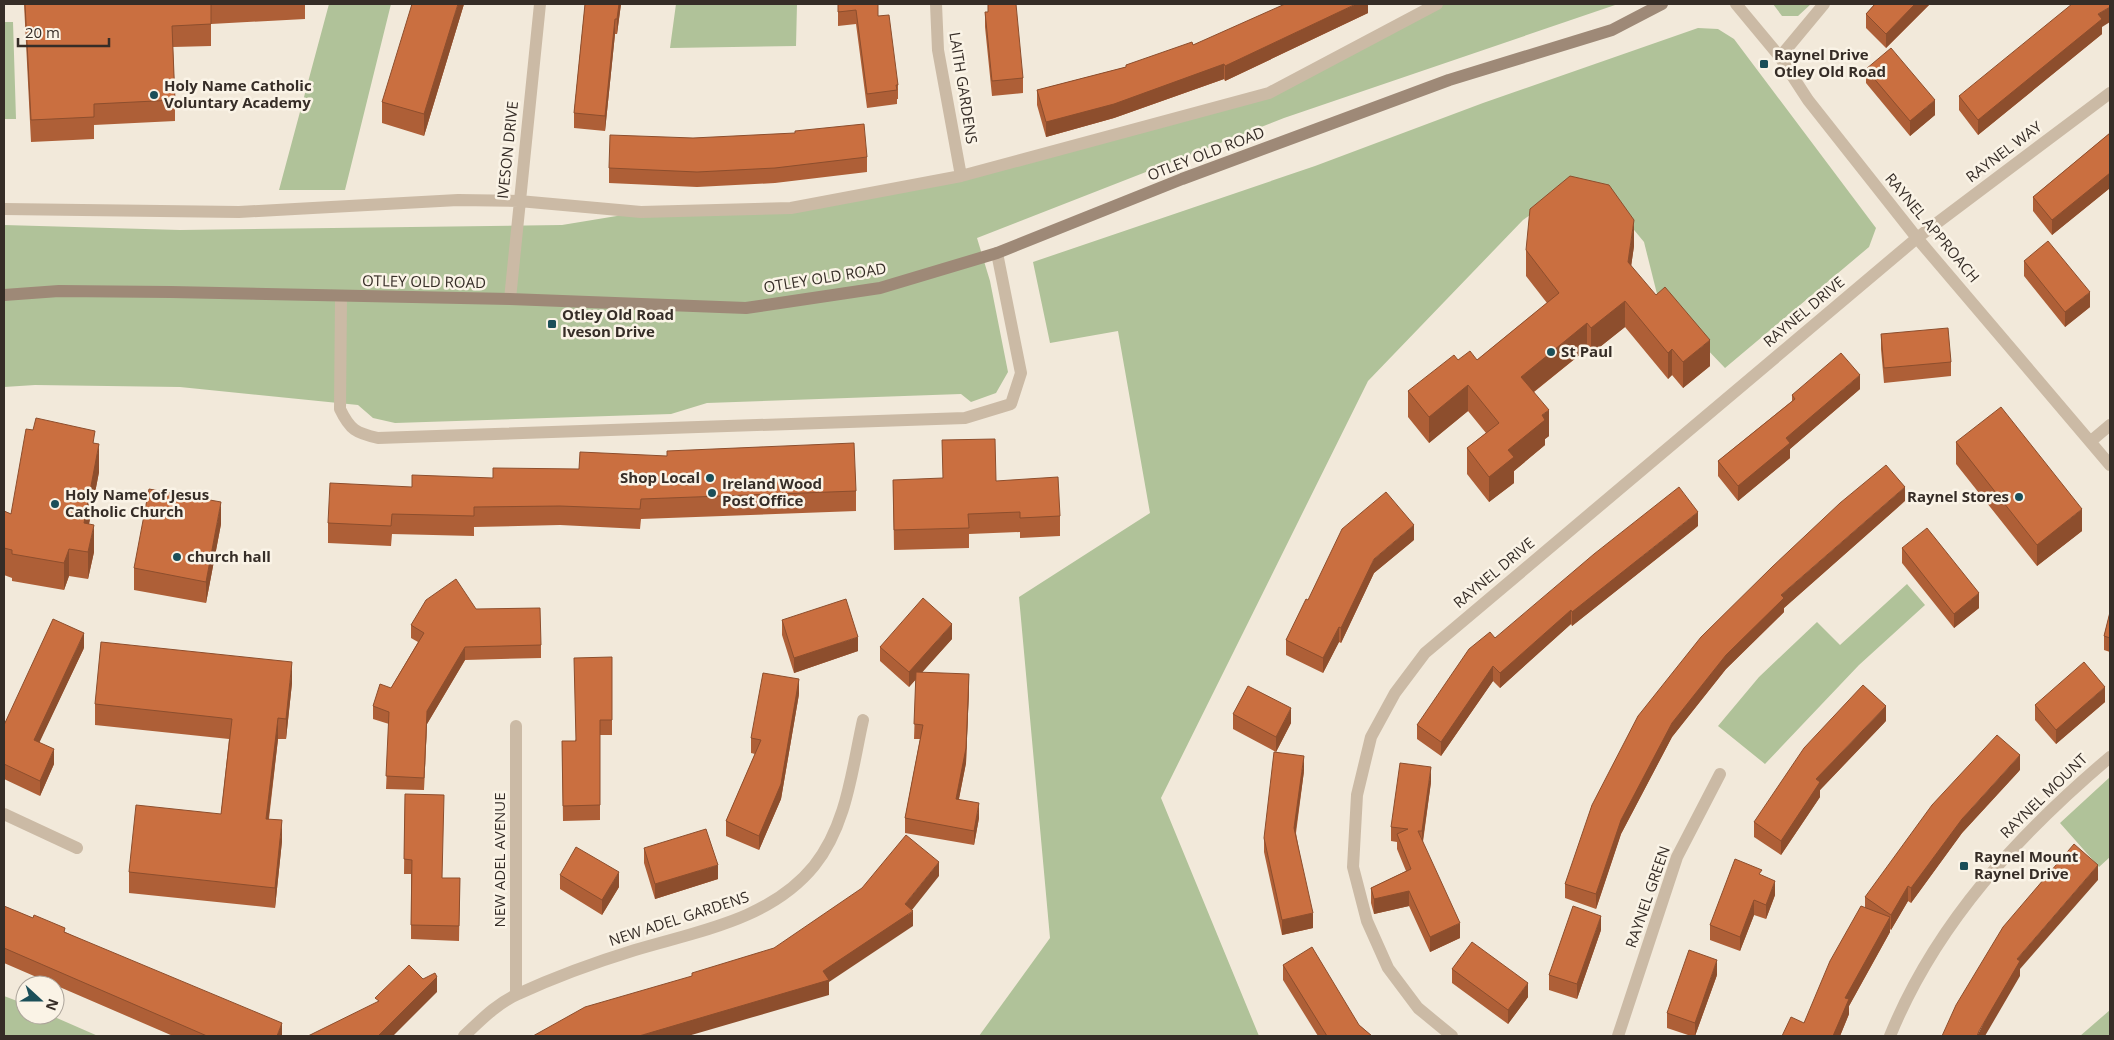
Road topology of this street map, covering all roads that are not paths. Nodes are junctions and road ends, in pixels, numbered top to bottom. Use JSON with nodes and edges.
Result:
{"nodes":[{"id":1,"x":540,"y":4,"type":"edge"},
{"id":2,"x":936,"y":4,"type":"edge"},
{"id":3,"x":1437,"y":4,"type":"edge"},
{"id":4,"x":1662,"y":4,"type":"edge"},
{"id":5,"x":1736,"y":4,"type":"edge"},
{"id":6,"x":1824,"y":4,"type":"edge"},
{"id":7,"x":1780,"y":57,"type":"junction"},
{"id":8,"x":2110,"y":92,"type":"edge"},
{"id":9,"x":961,"y":176,"type":"junction"},
{"id":10,"x":519,"y":201,"type":"junction"},
{"id":11,"x":4,"y":209,"type":"edge"},
{"id":12,"x":1917,"y":238,"type":"junction"},
{"id":13,"x":997,"y":253,"type":"junction"},
{"id":14,"x":4,"y":295,"type":"edge"},
{"id":15,"x":341,"y":297,"type":"junction"},
{"id":16,"x":510,"y":299,"type":"junction"},
{"id":17,"x":2110,"y":424,"type":"edge"},
{"id":18,"x":2091,"y":441,"type":"junction"},
{"id":19,"x":2110,"y":465,"type":"edge"},
{"id":20,"x":863,"y":720,"type":"dead end"},
{"id":21,"x":516,"y":726,"type":"dead end"},
{"id":22,"x":2110,"y":757,"type":"edge"},
{"id":23,"x":1720,"y":774,"type":"dead end"},
{"id":24,"x":4,"y":814,"type":"edge"},
{"id":25,"x":78,"y":848,"type":"dead end"},
{"id":26,"x":516,"y":994,"type":"junction"},
{"id":27,"x":464,"y":1036,"type":"edge"},
{"id":28,"x":1452,"y":1036,"type":"edge"},
{"id":29,"x":1618,"y":1036,"type":"edge"},
{"id":30,"x":1890,"y":1036,"type":"edge"}],
"edges":[{"from":1,"to":10,"type":"street","name":"IVESON DRIVE"},
{"from":2,"to":9,"type":"street","name":"LAITH GARDENS"},
{"from":3,"to":9,"type":"street"},
{"from":4,"to":13,"type":"street","name":"OTLEY OLD ROAD"},
{"from":5,"to":7,"type":"street","name":"RAYNEL APPROACH"},
{"from":6,"to":7,"type":"street"},
{"from":7,"to":12,"type":"street","name":"RAYNEL APPROACH"},
{"from":8,"to":12,"type":"street","name":"RAYNEL WAY"},
{"from":9,"to":10,"type":"street"},
{"from":10,"to":11,"type":"street"},
{"from":10,"to":16,"type":"street","name":"IVESON DRIVE"},
{"from":12,"to":18,"type":"street","name":"RAYNEL APPROACH"},
{"from":12,"to":28,"type":"street","name":"RAYNEL DRIVE"},
{"from":13,"to":15,"type":"street"},
{"from":13,"to":16,"type":"street","name":"OTLEY OLD ROAD"},
{"from":14,"to":15,"type":"street","name":"OTLEY OLD ROAD"},
{"from":15,"to":16,"type":"street","name":"OTLEY OLD ROAD"},
{"from":17,"to":18,"type":"street"},
{"from":18,"to":19,"type":"street","name":"RAYNEL APPROACH"},
{"from":20,"to":26,"type":"street","name":"NEW ADEL GARDENS"},
{"from":21,"to":26,"type":"street","name":"NEW ADEL AVENUE"},
{"from":22,"to":30,"type":"street","name":"RAYNEL MOUNT"},
{"from":23,"to":29,"type":"street","name":"RAYNEL GREEN"},
{"from":24,"to":25,"type":"street"},
{"from":26,"to":27,"type":"street","name":"NEW ADEL GARDENS"}]}
